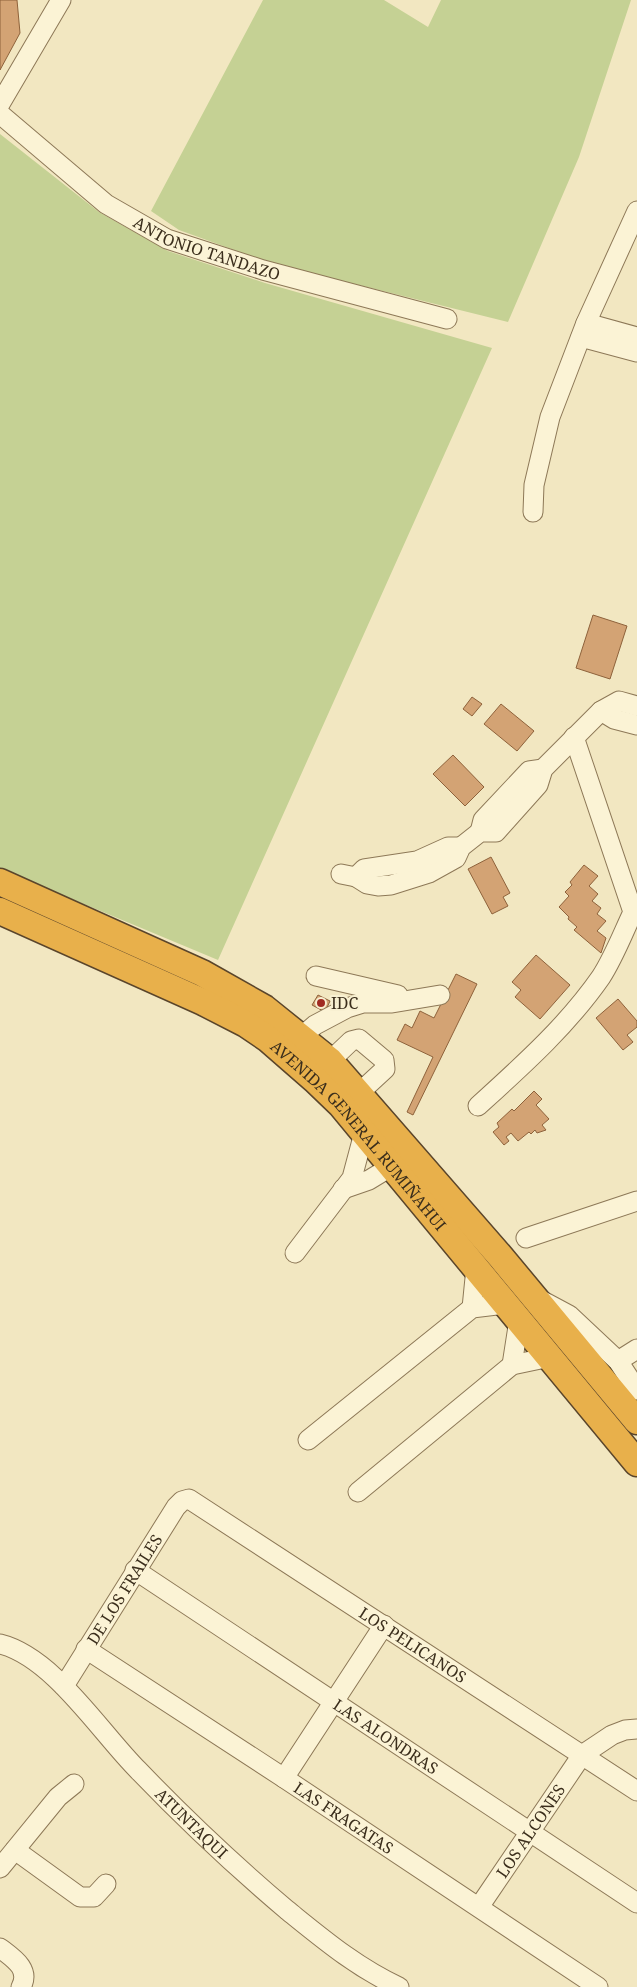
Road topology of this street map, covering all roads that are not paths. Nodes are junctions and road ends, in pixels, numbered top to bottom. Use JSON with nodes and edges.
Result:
{"nodes":[{"id":1,"x":61,"y":0,"type":"edge"},
{"id":2,"x":0,"y":104,"type":"edge"},
{"id":3,"x":0,"y":114,"type":"edge"},
{"id":4,"x":637,"y":211,"type":"edge"},
{"id":5,"x":447,"y":318,"type":"dead end"},
{"id":6,"x":584,"y":330,"type":"junction"},
{"id":7,"x":637,"y":337,"type":"edge"},
{"id":8,"x":637,"y":352,"type":"edge"},
{"id":9,"x":533,"y":512,"type":"dead end"},
{"id":10,"x":637,"y":706,"type":"edge"},
{"id":11,"x":601,"y":710,"type":"junction"},
{"id":12,"x":637,"y":725,"type":"edge"},
{"id":13,"x":574,"y":736,"type":"junction"},
{"id":14,"x":349,"y":875,"type":"dead end"},
{"id":15,"x":0,"y":882,"type":"edge"},
{"id":16,"x":635,"y":910,"type":"edge"},
{"id":17,"x":0,"y":911,"type":"edge"},
{"id":18,"x":316,"y":976,"type":"dead end"},
{"id":19,"x":440,"y":995,"type":"dead end"},
{"id":20,"x":414,"y":999,"type":"junction"},
{"id":21,"x":301,"y":1037,"type":"junction"},
{"id":22,"x":330,"y":1061,"type":"junction"},
{"id":23,"x":360,"y":1093,"type":"junction"},
{"id":24,"x":478,"y":1106,"type":"dead end"},
{"id":25,"x":364,"y":1133,"type":"junction"},
{"id":26,"x":392,"y":1166,"type":"junction"},
{"id":27,"x":343,"y":1189,"type":"junction"},
{"id":28,"x":637,"y":1200,"type":"edge"},
{"id":29,"x":526,"y":1238,"type":"dead end"},
{"id":30,"x":295,"y":1253,"type":"dead end"},
{"id":31,"x":476,"y":1268,"type":"junction"},
{"id":32,"x":534,"y":1298,"type":"junction"},
{"id":33,"x":472,"y":1308,"type":"junction"},
{"id":34,"x":512,"y":1312,"type":"junction"},
{"id":35,"x":637,"y":1349,"type":"edge"},
{"id":36,"x":550,"y":1358,"type":"junction"},
{"id":37,"x":618,"y":1361,"type":"junction"},
{"id":38,"x":512,"y":1365,"type":"junction"},
{"id":39,"x":634,"y":1381,"type":"edge"},
{"id":40,"x":637,"y":1421,"type":"edge"},
{"id":41,"x":308,"y":1440,"type":"dead end"},
{"id":42,"x":637,"y":1463,"type":"edge"},
{"id":43,"x":358,"y":1492,"type":"dead end"},
{"id":44,"x":189,"y":1499,"type":"joint"},
{"id":45,"x":136,"y":1570,"type":"junction"},
{"id":46,"x":384,"y":1626,"type":"junction"},
{"id":47,"x":0,"y":1644,"type":"edge"},
{"id":48,"x":86,"y":1649,"type":"junction"},
{"id":49,"x":64,"y":1686,"type":"junction"},
{"id":50,"x":333,"y":1702,"type":"junction"},
{"id":51,"x":637,"y":1729,"type":"edge"},
{"id":52,"x":582,"y":1755,"type":"junction"},
{"id":53,"x":284,"y":1778,"type":"junction"},
{"id":54,"x":74,"y":1784,"type":"dead end"},
{"id":55,"x":637,"y":1790,"type":"edge"},
{"id":56,"x":530,"y":1831,"type":"junction"},
{"id":57,"x":15,"y":1850,"type":"junction"},
{"id":58,"x":0,"y":1868,"type":"edge"},
{"id":59,"x":106,"y":1884,"type":"dead end"},
{"id":60,"x":637,"y":1903,"type":"edge"},
{"id":61,"x":479,"y":1906,"type":"junction"},
{"id":62,"x":0,"y":1948,"type":"edge"},
{"id":63,"x":22,"y":1987,"type":"edge"},
{"id":64,"x":399,"y":1987,"type":"edge"},
{"id":65,"x":598,"y":1987,"type":"edge"}],
"edges":[{"from":1,"to":2,"type":"street"},
{"from":3,"to":5,"type":"street","name":"ANTONIO TANDAZO"},
{"from":4,"to":6,"type":"street"},
{"from":6,"to":7,"type":"street"},
{"from":6,"to":8,"type":"street"},
{"from":6,"to":9,"type":"street"},
{"from":10,"to":11,"type":"street"},
{"from":11,"to":12,"type":"street"},
{"from":11,"to":13,"type":"street"},
{"from":13,"to":14,"type":"street"},
{"from":13,"to":16,"type":"street"},
{"from":15,"to":21,"type":"highway","name":"AVENIDA GENERAL RUMIÑAHUI"},
{"from":16,"to":24,"type":"street"},
{"from":17,"to":25,"type":"highway","name":"AVENIDA GENERAL RUMIÑAHUI"},
{"from":18,"to":20,"type":"street"},
{"from":19,"to":20,"type":"street"},
{"from":20,"to":21,"type":"street"},
{"from":21,"to":22,"type":"highway","name":"AVENIDA GENERAL RUMIÑAHUI"},
{"from":22,"to":23,"type":"highway","name":"AVENIDA GENERAL RUMIÑAHUI"},
{"from":22,"to":23,"type":"street"},
{"from":23,"to":32,"type":"highway","name":"AVENIDA GENERAL RUMIÑAHUI"},
{"from":25,"to":26,"type":"highway","name":"AVENIDA GENERAL RUMIÑAHUI"},
{"from":25,"to":27,"type":"street"},
{"from":26,"to":27,"type":"street"},
{"from":26,"to":31,"type":"highway","name":"AVENIDA GENERAL RUMIÑAHUI"},
{"from":27,"to":30,"type":"street"},
{"from":28,"to":29,"type":"street"},
{"from":31,"to":33,"type":"street"},
{"from":31,"to":34,"type":"highway","name":"AVENIDA GENERAL RUMIÑAHUI"},
{"from":32,"to":37,"type":"street"},
{"from":32,"to":40,"type":"highway","name":"AVENIDA GENERAL RUMIÑAHUI"},
{"from":33,"to":34,"type":"street"},
{"from":33,"to":41,"type":"street"},
{"from":34,"to":36,"type":"highway","name":"AVENIDA GENERAL RUMIÑAHUI"},
{"from":34,"to":38,"type":"street"},
{"from":35,"to":37,"type":"street"},
{"from":36,"to":38,"type":"street"},
{"from":36,"to":42,"type":"highway","name":"AVENIDA GENERAL RUMIÑAHUI"},
{"from":37,"to":39,"type":"street"},
{"from":38,"to":43,"type":"street"},
{"from":44,"to":45,"type":"street","name":"DE LOS FRAILES"},
{"from":44,"to":46,"type":"street","name":"LOS PELICANOS"},
{"from":45,"to":48,"type":"street","name":"DE LOS FRAILES"},
{"from":45,"to":50,"type":"street","name":"LAS ALONDRAS"},
{"from":46,"to":50,"type":"street"},
{"from":46,"to":52,"type":"street","name":"LOS PELICANOS"},
{"from":47,"to":49,"type":"street","name":"ATUNTAQUI"},
{"from":48,"to":49,"type":"street","name":"DE LOS FRAILES"},
{"from":48,"to":53,"type":"street","name":"LAS FRAGATAS"},
{"from":49,"to":64,"type":"street","name":"ATUNTAQUI"},
{"from":50,"to":53,"type":"street"},
{"from":50,"to":56,"type":"street","name":"LAS ALONDRAS"},
{"from":51,"to":52,"type":"street"},
{"from":52,"to":55,"type":"street","name":"LOS PELICANOS"},
{"from":52,"to":56,"type":"street","name":"LOS ALCONES"},
{"from":53,"to":61,"type":"street","name":"LAS FRAGATAS"},
{"from":54,"to":57,"type":"street"},
{"from":56,"to":60,"type":"street","name":"LAS ALONDRAS"},
{"from":56,"to":61,"type":"street","name":"LOS ALCONES"},
{"from":57,"to":58,"type":"street"},
{"from":57,"to":59,"type":"street"},
{"from":61,"to":65,"type":"street","name":"LAS FRAGATAS"},
{"from":62,"to":63,"type":"street"}]}
